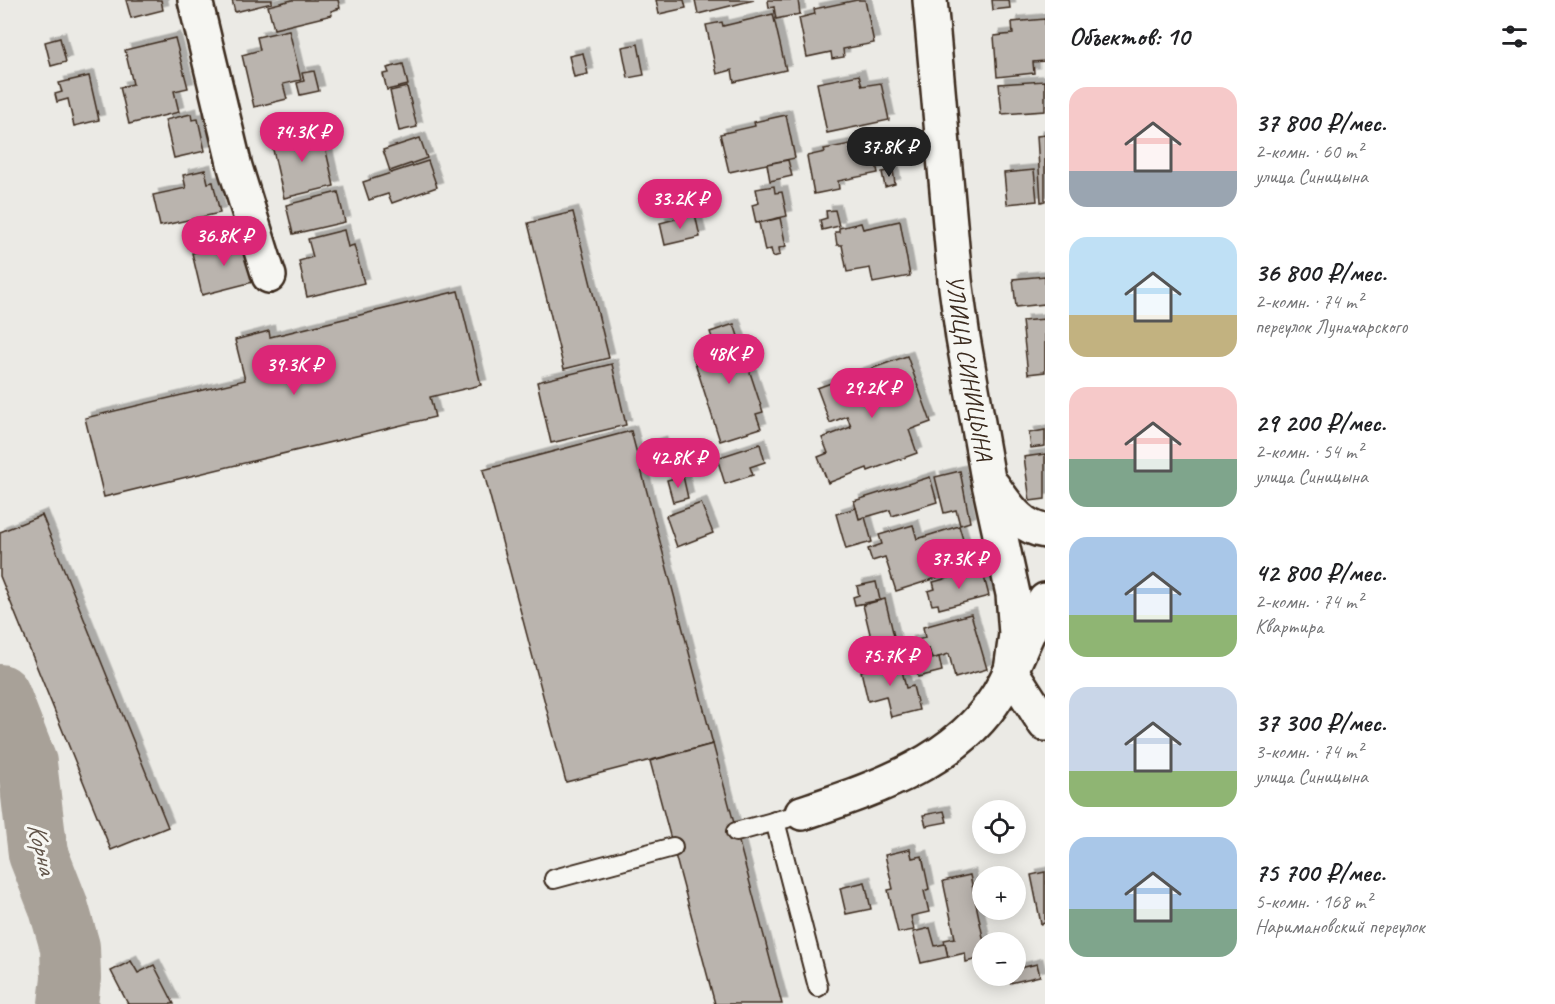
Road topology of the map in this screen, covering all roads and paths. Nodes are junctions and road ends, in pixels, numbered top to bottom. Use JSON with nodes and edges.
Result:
{"nodes":[{"id":1,"x":195,"y":0,"type":"edge"},
{"id":2,"x":930,"y":0,"type":"edge"},
{"id":3,"x":269,"y":276,"type":"dead end"},
{"id":4,"x":988,"y":479,"type":"junction"},
{"id":5,"x":1045,"y":531,"type":"edge"},
{"id":6,"x":1045,"y":600,"type":"edge"},
{"id":7,"x":1011,"y":671,"type":"junction"},
{"id":8,"x":1045,"y":724,"type":"edge"},
{"id":9,"x":789,"y":817,"type":"junction"},
{"id":10,"x":736,"y":832,"type":"dead end"},
{"id":11,"x":673,"y":847,"type":"dead end"},
{"id":12,"x":554,"y":879,"type":"dead end"},
{"id":13,"x":818,"y":987,"type":"dead end"}],
"edges":[{"from":1,"to":3,"type":"street"},
{"from":2,"to":4,"type":"street","name":"УЛИЦА СИНИЦЫНА"},
{"from":4,"to":5,"type":"street"},
{"from":4,"to":7,"type":"street","name":"УЛИЦА СИНИЦЫНА"},
{"from":6,"to":7,"type":"street"},
{"from":7,"to":8,"type":"street"},
{"from":7,"to":9,"type":"street"},
{"from":9,"to":10,"type":"lane"},
{"from":9,"to":13,"type":"lane"},
{"from":11,"to":12,"type":"lane"}]}
